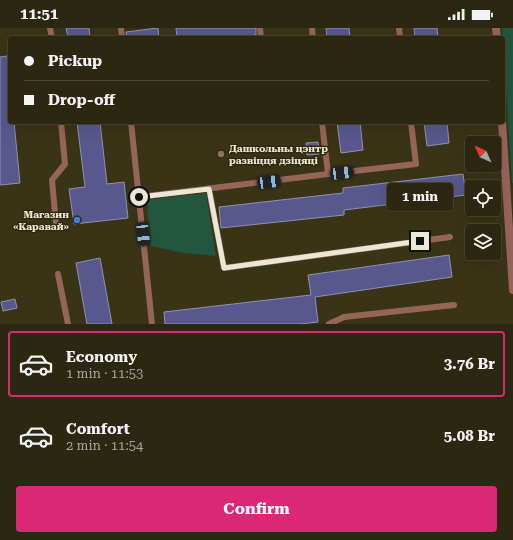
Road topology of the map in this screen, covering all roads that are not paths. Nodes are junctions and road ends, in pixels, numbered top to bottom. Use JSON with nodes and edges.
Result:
{"nodes":[{"id":1,"x":61,"y":124,"type":"edge"},
{"id":2,"x":131,"y":124,"type":"edge"},
{"id":3,"x":322,"y":124,"type":"edge"},
{"id":4,"x":410,"y":124,"type":"edge"},
{"id":5,"x":502,"y":124,"type":"edge"},
{"id":6,"x":328,"y":174,"type":"junction"},
{"id":7,"x":209,"y":189,"type":"junction"},
{"id":8,"x":139,"y":197,"type":"junction"},
{"id":9,"x":56,"y":224,"type":"dead end"},
{"id":10,"x":450,"y":237,"type":"dead end"},
{"id":11,"x":58,"y":274,"type":"dead end"},
{"id":12,"x":513,"y":290,"type":"edge"},
{"id":13,"x":454,"y":305,"type":"dead end"},
{"id":14,"x":68,"y":324,"type":"edge"},
{"id":15,"x":152,"y":324,"type":"edge"},
{"id":16,"x":329,"y":324,"type":"edge"}],
"edges":[{"from":1,"to":9,"type":"lane"},
{"from":2,"to":8,"type":"lane"},
{"from":3,"to":6,"type":"lane"},
{"from":4,"to":6,"type":"lane"},
{"from":5,"to":12,"type":"street"},
{"from":6,"to":7,"type":"lane"},
{"from":7,"to":8,"type":"lane"},
{"from":7,"to":10,"type":"lane"},
{"from":8,"to":15,"type":"lane"},
{"from":11,"to":14,"type":"lane"},
{"from":13,"to":16,"type":"lane"}]}
